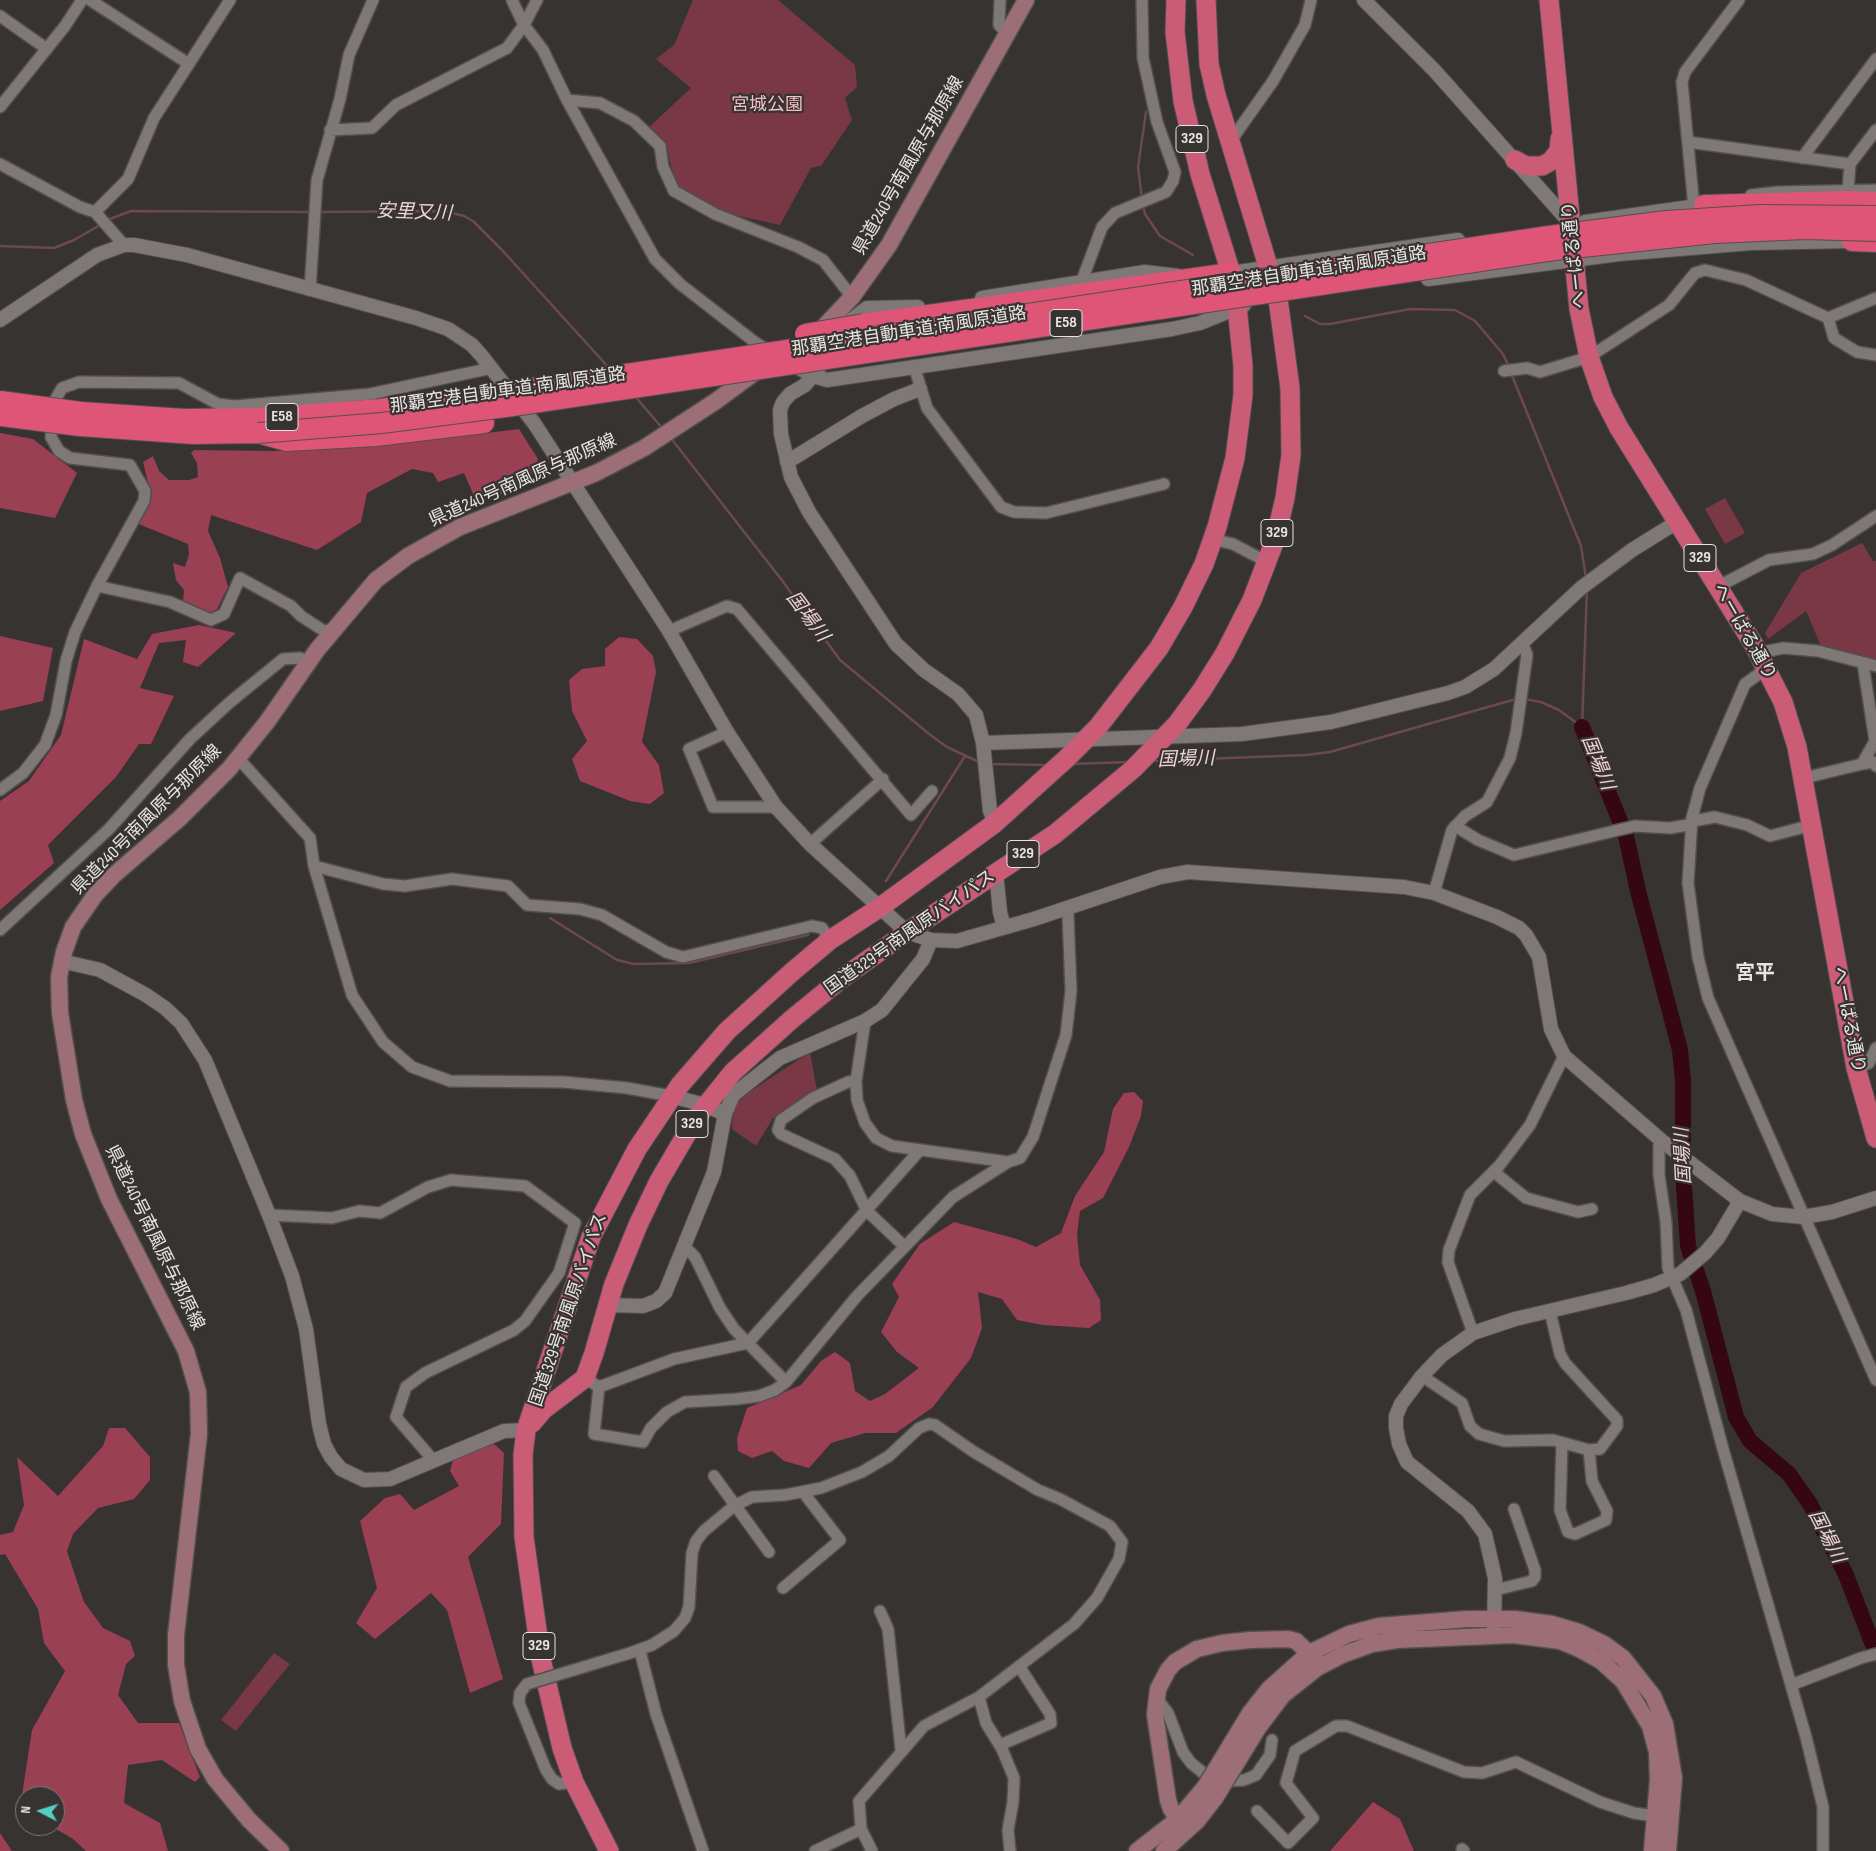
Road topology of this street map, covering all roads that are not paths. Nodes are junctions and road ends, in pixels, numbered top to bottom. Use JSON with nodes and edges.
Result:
{"nodes":[{"id":1,"x":82,"y":0,"type":"edge"},
{"id":2,"x":90,"y":0,"type":"edge"},
{"id":3,"x":230,"y":0,"type":"edge"},
{"id":4,"x":373,"y":0,"type":"edge"},
{"id":5,"x":512,"y":0,"type":"edge"},
{"id":6,"x":538,"y":0,"type":"edge"},
{"id":7,"x":1000,"y":0,"type":"edge"},
{"id":8,"x":1026,"y":0,"type":"edge"},
{"id":9,"x":1142,"y":0,"type":"edge"},
{"id":10,"x":1176,"y":0,"type":"edge"},
{"id":11,"x":1206,"y":0,"type":"edge"},
{"id":12,"x":1311,"y":0,"type":"edge"},
{"id":13,"x":1364,"y":0,"type":"edge"},
{"id":14,"x":1549,"y":0,"type":"edge"},
{"id":15,"x":1739,"y":0,"type":"edge"},
{"id":16,"x":0,"y":16,"type":"edge"},
{"id":17,"x":524,"y":26,"type":"junction"},
{"id":18,"x":1008,"y":34,"type":"junction"},
{"id":19,"x":47,"y":49,"type":"junction"},
{"id":20,"x":1876,"y":58,"type":"edge"},
{"id":21,"x":188,"y":64,"type":"junction"},
{"id":22,"x":567,"y":100,"type":"junction"},
{"id":23,"x":0,"y":106,"type":"edge"},
{"id":24,"x":330,"y":130,"type":"junction"},
{"id":25,"x":1876,"y":130,"type":"edge"},
{"id":26,"x":1561,"y":133,"type":"junction"},
{"id":27,"x":1230,"y":142,"type":"junction"},
{"id":28,"x":1688,"y":142,"type":"junction"},
{"id":29,"x":1802,"y":158,"type":"junction"},
{"id":30,"x":1515,"y":160,"type":"junction"},
{"id":31,"x":0,"y":164,"type":"edge"},
{"id":32,"x":1850,"y":164,"type":"junction"},
{"id":33,"x":1848,"y":190,"type":"junction"},
{"id":34,"x":1876,"y":190,"type":"edge"},
{"id":35,"x":1876,"y":202,"type":"edge"},
{"id":36,"x":1699,"y":206,"type":"junction"},
{"id":37,"x":95,"y":212,"type":"junction"},
{"id":38,"x":1876,"y":216,"type":"edge"},
{"id":39,"x":1571,"y":224,"type":"junction"},
{"id":40,"x":1876,"y":231,"type":"edge"},
{"id":41,"x":1852,"y":241,"type":"junction"},
{"id":42,"x":1876,"y":242,"type":"edge"},
{"id":43,"x":124,"y":246,"type":"junction"},
{"id":44,"x":1876,"y":249,"type":"edge"},
{"id":45,"x":1575,"y":259,"type":"junction"},
{"id":46,"x":1269,"y":267,"type":"junction"},
{"id":47,"x":1224,"y":274,"type":"junction"},
{"id":48,"x":1081,"y":283,"type":"junction"},
{"id":49,"x":310,"y":290,"type":"junction"},
{"id":50,"x":852,"y":297,"type":"junction"},
{"id":51,"x":1876,"y":298,"type":"edge"},
{"id":52,"x":1278,"y":299,"type":"junction"},
{"id":53,"x":1237,"y":306,"type":"junction"},
{"id":54,"x":1828,"y":318,"type":"junction"},
{"id":55,"x":0,"y":320,"type":"edge"},
{"id":56,"x":1876,"y":356,"type":"edge"},
{"id":57,"x":781,"y":357,"type":"junction"},
{"id":58,"x":1590,"y":357,"type":"junction"},
{"id":59,"x":914,"y":366,"type":"junction"},
{"id":60,"x":492,"y":368,"type":"junction"},
{"id":61,"x":1505,"y":371,"type":"dead end"},
{"id":62,"x":813,"y":376,"type":"junction"},
{"id":63,"x":920,"y":389,"type":"junction"},
{"id":64,"x":473,"y":397,"type":"junction"},
{"id":65,"x":0,"y":400,"type":"edge"},
{"id":66,"x":0,"y":416,"type":"edge"},
{"id":67,"x":81,"y":419,"type":"junction"},
{"id":68,"x":188,"y":426,"type":"junction"},
{"id":69,"x":258,"y":433,"type":"junction"},
{"id":70,"x":787,"y":462,"type":"junction"},
{"id":71,"x":572,"y":483,"type":"junction"},
{"id":72,"x":1164,"y":484,"type":"dead end"},
{"id":73,"x":1876,"y":516,"type":"edge"},
{"id":74,"x":1677,"y":522,"type":"junction"},
{"id":75,"x":1212,"y":539,"type":"junction"},
{"id":76,"x":1267,"y":562,"type":"junction"},
{"id":77,"x":96,"y":586,"type":"junction"},
{"id":78,"x":1717,"y":587,"type":"junction"},
{"id":79,"x":334,"y":629,"type":"junction"},
{"id":80,"x":670,"y":631,"type":"junction"},
{"id":81,"x":1523,"y":644,"type":"junction"},
{"id":82,"x":1763,"y":661,"type":"junction"},
{"id":83,"x":308,"y":662,"type":"junction"},
{"id":84,"x":1863,"y":664,"type":"junction"},
{"id":85,"x":1876,"y":666,"type":"edge"},
{"id":86,"x":727,"y":732,"type":"junction"},
{"id":87,"x":1085,"y":740,"type":"junction"},
{"id":88,"x":1158,"y":744,"type":"junction"},
{"id":89,"x":984,"y":747,"type":"junction"},
{"id":90,"x":238,"y":758,"type":"junction"},
{"id":91,"x":1862,"y":764,"type":"junction"},
{"id":92,"x":1876,"y":766,"type":"edge"},
{"id":93,"x":1804,"y":778,"type":"junction"},
{"id":94,"x":883,"y":780,"type":"junction"},
{"id":95,"x":0,"y":790,"type":"edge"},
{"id":96,"x":932,"y":791,"type":"dead end"},
{"id":97,"x":776,"y":807,"type":"junction"},
{"id":98,"x":1693,"y":821,"type":"junction"},
{"id":99,"x":996,"y":823,"type":"junction"},
{"id":100,"x":1812,"y":825,"type":"junction"},
{"id":101,"x":1455,"y":826,"type":"junction"},
{"id":102,"x":810,"y":844,"type":"junction"},
{"id":103,"x":314,"y":866,"type":"junction"},
{"id":104,"x":996,"y":872,"type":"junction"},
{"id":105,"x":1434,"y":893,"type":"junction"},
{"id":106,"x":879,"y":908,"type":"junction"},
{"id":107,"x":1066,"y":908,"type":"junction"},
{"id":108,"x":1004,"y":927,"type":"junction"},
{"id":109,"x":0,"y":930,"type":"edge"},
{"id":110,"x":907,"y":932,"type":"junction"},
{"id":111,"x":830,"y":940,"type":"junction"},
{"id":112,"x":931,"y":940,"type":"junction"},
{"id":113,"x":61,"y":961,"type":"junction"},
{"id":114,"x":865,"y":1021,"type":"junction"},
{"id":115,"x":1876,"y":1048,"type":"edge"},
{"id":116,"x":1564,"y":1056,"type":"junction"},
{"id":117,"x":1856,"y":1068,"type":"junction"},
{"id":118,"x":856,"y":1081,"type":"junction"},
{"id":119,"x":671,"y":1096,"type":"junction"},
{"id":120,"x":705,"y":1105,"type":"junction"},
{"id":121,"x":725,"y":1114,"type":"junction"},
{"id":122,"x":1876,"y":1138,"type":"edge"},
{"id":123,"x":1666,"y":1144,"type":"junction"},
{"id":124,"x":920,"y":1150,"type":"junction"},
{"id":125,"x":1008,"y":1162,"type":"junction"},
{"id":126,"x":1494,"y":1172,"type":"junction"},
{"id":127,"x":1876,"y":1198,"type":"edge"},
{"id":128,"x":1740,"y":1201,"type":"junction"},
{"id":129,"x":1592,"y":1209,"type":"dead end"},
{"id":130,"x":867,"y":1211,"type":"junction"},
{"id":131,"x":269,"y":1215,"type":"junction"},
{"id":132,"x":1803,"y":1217,"type":"junction"},
{"id":133,"x":904,"y":1246,"type":"junction"},
{"id":134,"x":685,"y":1247,"type":"junction"},
{"id":135,"x":1676,"y":1276,"type":"junction"},
{"id":136,"x":607,"y":1305,"type":"junction"},
{"id":137,"x":1550,"y":1311,"type":"junction"},
{"id":138,"x":1473,"y":1333,"type":"junction"},
{"id":139,"x":748,"y":1343,"type":"junction"},
{"id":140,"x":1422,"y":1376,"type":"junction"},
{"id":141,"x":1876,"y":1380,"type":"edge"},
{"id":142,"x":592,"y":1382,"type":"junction"},
{"id":143,"x":786,"y":1382,"type":"junction"},
{"id":144,"x":526,"y":1430,"type":"junction"},
{"id":145,"x":1562,"y":1443,"type":"junction"},
{"id":146,"x":1589,"y":1450,"type":"junction"},
{"id":147,"x":434,"y":1461,"type":"junction"},
{"id":148,"x":714,"y":1476,"type":"dead end"},
{"id":149,"x":803,"y":1492,"type":"junction"},
{"id":150,"x":734,"y":1506,"type":"junction"},
{"id":151,"x":1514,"y":1509,"type":"dead end"},
{"id":152,"x":769,"y":1552,"type":"dead end"},
{"id":153,"x":782,"y":1588,"type":"dead end"},
{"id":154,"x":1495,"y":1590,"type":"junction"},
{"id":155,"x":880,"y":1611,"type":"dead end"},
{"id":156,"x":1494,"y":1627,"type":"junction"},
{"id":157,"x":635,"y":1652,"type":"junction"},
{"id":158,"x":1309,"y":1653,"type":"junction"},
{"id":159,"x":1876,"y":1654,"type":"edge"},
{"id":160,"x":1019,"y":1666,"type":"junction"},
{"id":161,"x":1321,"y":1666,"type":"junction"},
{"id":162,"x":1791,"y":1685,"type":"junction"},
{"id":163,"x":1276,"y":1692,"type":"junction"},
{"id":164,"x":979,"y":1697,"type":"junction"},
{"id":165,"x":1156,"y":1703,"type":"junction"},
{"id":166,"x":1272,"y":1740,"type":"dead end"},
{"id":167,"x":1000,"y":1745,"type":"junction"},
{"id":168,"x":901,"y":1750,"type":"junction"},
{"id":169,"x":574,"y":1782,"type":"junction"},
{"id":170,"x":1210,"y":1792,"type":"junction"},
{"id":171,"x":1257,"y":1811,"type":"dead end"},
{"id":172,"x":1655,"y":1816,"type":"junction"},
{"id":173,"x":1178,"y":1819,"type":"junction"},
{"id":174,"x":861,"y":1829,"type":"junction"},
{"id":175,"x":281,"y":1851,"type":"edge"},
{"id":176,"x":609,"y":1851,"type":"edge"},
{"id":177,"x":703,"y":1851,"type":"edge"},
{"id":178,"x":815,"y":1851,"type":"edge"},
{"id":179,"x":872,"y":1851,"type":"edge"},
{"id":180,"x":1010,"y":1851,"type":"edge"},
{"id":181,"x":1137,"y":1851,"type":"edge"},
{"id":182,"x":1164,"y":1851,"type":"edge"},
{"id":183,"x":1652,"y":1851,"type":"edge"},
{"id":184,"x":1668,"y":1851,"type":"edge"},
{"id":185,"x":1823,"y":1851,"type":"edge"}],
"edges":[{"from":1,"to":19,"type":"street"},
{"from":2,"to":21,"type":"street"},
{"from":3,"to":21,"type":"street"},
{"from":4,"to":24,"type":"street"},
{"from":5,"to":17,"type":"street"},
{"from":6,"to":17,"type":"street"},
{"from":7,"to":18,"type":"street"},
{"from":8,"to":18,"type":"main road","name":"県道240号南風原与那原線"},
{"from":9,"to":48,"type":"street"},
{"from":10,"to":47,"type":"highway","number":"329"},
{"from":11,"to":27,"type":"highway","number":"329"},
{"from":12,"to":27,"type":"street"},
{"from":13,"to":30,"type":"street"},
{"from":14,"to":26,"type":"highway","name":"へーばる通り","number":"329"},
{"from":15,"to":28,"type":"street"},
{"from":16,"to":19,"type":"street"},
{"from":17,"to":22,"type":"street"},
{"from":17,"to":24,"type":"street"},
{"from":18,"to":50,"type":"main road","name":"県道240号南風原与那原線"},
{"from":19,"to":23,"type":"street"},
{"from":20,"to":29,"type":"street"},
{"from":21,"to":37,"type":"street"},
{"from":22,"to":50,"type":"street"},
{"from":22,"to":57,"type":"street"},
{"from":24,"to":49,"type":"street"},
{"from":25,"to":32,"type":"street"},
{"from":26,"to":30,"type":"highway"},
{"from":26,"to":39,"type":"highway","name":"へーばる通り","number":"329"},
{"from":27,"to":46,"type":"highway","number":"329"},
{"from":28,"to":29,"type":"street"},
{"from":28,"to":36,"type":"street"},
{"from":29,"to":32,"type":"street"},
{"from":30,"to":39,"type":"street"},
{"from":31,"to":37,"type":"street"},
{"from":32,"to":33,"type":"street"},
{"from":33,"to":34,"type":"street"},
{"from":33,"to":36,"type":"street"},
{"from":35,"to":36,"type":"highway"},
{"from":36,"to":39,"type":"street"},
{"from":37,"to":43,"type":"street"},
{"from":38,"to":64,"type":"highway","name":"那覇空港自動車道;南風原道路","number":"E58","bridge":true},
{"from":39,"to":45,"type":"highway","name":"へーばる通り","number":"329"},
{"from":39,"to":46,"type":"street"},
{"from":40,"to":69,"type":"highway","name":"那覇空港自動車道;南風原道路","number":"E58","bridge":true},
{"from":41,"to":42,"type":"highway"},
{"from":41,"to":44,"type":"street"},
{"from":41,"to":45,"type":"street"},
{"from":43,"to":49,"type":"street"},
{"from":43,"to":55,"type":"street"},
{"from":45,"to":52,"type":"street"},
{"from":45,"to":58,"type":"highway","name":"へーばる通り","number":"329"},
{"from":46,"to":47,"type":"street"},
{"from":46,"to":52,"type":"highway","name":"国道329号南風原バイパス","number":"329"},
{"from":47,"to":48,"type":"street"},
{"from":47,"to":53,"type":"highway","name":"国道329号南風原バイパス","number":"329"},
{"from":47,"to":64,"type":"highway","bridge":true},
{"from":48,"to":62,"type":"street"},
{"from":49,"to":60,"type":"street"},
{"from":50,"to":57,"type":"main road","name":"県道240号南風原与那原線"},
{"from":51,"to":54,"type":"street"},
{"from":52,"to":53,"type":"street"},
{"from":52,"to":76,"type":"highway","name":"国道329号南風原バイパス","number":"329"},
{"from":53,"to":59,"type":"street"},
{"from":53,"to":69,"type":"highway"},
{"from":53,"to":75,"type":"highway","name":"国道329号南風原バイパス","number":"329"},
{"from":54,"to":56,"type":"street"},
{"from":54,"to":58,"type":"street"},
{"from":57,"to":62,"type":"street"},
{"from":57,"to":71,"type":"main road","name":"県道240号南風原与那原線"},
{"from":58,"to":61,"type":"street"},
{"from":58,"to":74,"type":"highway","name":"へーばる通り","number":"329"},
{"from":59,"to":62,"type":"street"},
{"from":59,"to":63,"type":"street"},
{"from":60,"to":71,"type":"street"},
{"from":60,"to":77,"type":"street"},
{"from":62,"to":70,"type":"street"},
{"from":63,"to":70,"type":"street"},
{"from":63,"to":72,"type":"street"},
{"from":64,"to":68,"type":"highway","name":"那覇空港自動車道;南風原道路","number":"E58"},
{"from":65,"to":67,"type":"highway","name":"那覇空港自動車道;南風原道路","number":"E58","bridge":true},
{"from":66,"to":67,"type":"highway","name":"那覇空港自動車道;南風原道路","number":"E58","bridge":true},
{"from":67,"to":68,"type":"highway","name":"那覇空港自動車道;南風原道路","number":"E58"},
{"from":68,"to":69,"type":"highway","name":"那覇空港自動車道;南風原道路","number":"E58"},
{"from":70,"to":89,"type":"street"},
{"from":71,"to":79,"type":"main road","name":"県道240号南風原与那原線"},
{"from":71,"to":80,"type":"street"},
{"from":73,"to":78,"type":"street"},
{"from":74,"to":78,"type":"highway","name":"へーばる通り","number":"329"},
{"from":74,"to":81,"type":"street"},
{"from":75,"to":76,"type":"street"},
{"from":75,"to":87,"type":"highway","name":"国道329号南風原バイパス","number":"329"},
{"from":76,"to":88,"type":"highway","name":"国道329号南風原バイパス","number":"329"},
{"from":77,"to":79,"type":"street"},
{"from":77,"to":95,"type":"street"},
{"from":78,"to":82,"type":"highway","name":"へーばる通り","number":"329"},
{"from":79,"to":83,"type":"main road","name":"県道240号南風原与那原線"},
{"from":80,"to":86,"type":"street"},
{"from":80,"to":94,"type":"street"},
{"from":81,"to":88,"type":"street"},
{"from":81,"to":101,"type":"street"},
{"from":82,"to":84,"type":"street"},
{"from":82,"to":93,"type":"highway","name":"へーばる通り","number":"329"},
{"from":82,"to":98,"type":"street"},
{"from":83,"to":90,"type":"main road","name":"県道240号南風原与那原線"},
{"from":83,"to":109,"type":"street"},
{"from":84,"to":85,"type":"street"},
{"from":84,"to":91,"type":"street"},
{"from":86,"to":97,"type":"street"},
{"from":86,"to":97,"type":"street"},
{"from":87,"to":88,"type":"street"},
{"from":87,"to":89,"type":"street"},
{"from":87,"to":99,"type":"highway","name":"国道329号南風原バイパス","number":"329"},
{"from":88,"to":104,"type":"highway","name":"国道329号南風原バイパス","number":"329"},
{"from":89,"to":99,"type":"street"},
{"from":90,"to":103,"type":"street"},
{"from":90,"to":113,"type":"main road","name":"県道240号南風原与那原線"},
{"from":91,"to":92,"type":"street"},
{"from":91,"to":93,"type":"street"},
{"from":93,"to":100,"type":"highway","name":"へーばる通り","number":"329"},
{"from":94,"to":96,"type":"street"},
{"from":94,"to":102,"type":"street"},
{"from":97,"to":102,"type":"street"},
{"from":98,"to":100,"type":"street"},
{"from":98,"to":101,"type":"street"},
{"from":98,"to":132,"type":"street"},
{"from":99,"to":106,"type":"highway","name":"国道329号南風原バイパス","number":"329"},
{"from":100,"to":117,"type":"highway","name":"へーばる通り","number":"329"},
{"from":101,"to":105,"type":"street"},
{"from":102,"to":106,"type":"street"},
{"from":103,"to":111,"type":"street"},
{"from":103,"to":119,"type":"street"},
{"from":104,"to":108,"type":"street"},
{"from":104,"to":110,"type":"highway","name":"国道329号南風原バイパス","number":"329"},
{"from":105,"to":107,"type":"street"},
{"from":105,"to":116,"type":"street"},
{"from":106,"to":110,"type":"street"},
{"from":106,"to":111,"type":"highway","name":"国道329号南風原バイパス","number":"329"},
{"from":107,"to":108,"type":"street"},
{"from":107,"to":125,"type":"street"},
{"from":108,"to":112,"type":"street"},
{"from":110,"to":112,"type":"street"},
{"from":110,"to":120,"type":"highway","name":"国道329号南風原バイパス","number":"329"},
{"from":111,"to":119,"type":"highway","name":"国道329号南風原バイパス","number":"329"},
{"from":112,"to":114,"type":"street"},
{"from":113,"to":131,"type":"street"},
{"from":113,"to":175,"type":"main road","name":"県道240号南風原与那原線"},
{"from":114,"to":118,"type":"street"},
{"from":114,"to":121,"type":"street"},
{"from":115,"to":117,"type":"street"},
{"from":116,"to":123,"type":"street"},
{"from":116,"to":126,"type":"street"},
{"from":117,"to":122,"type":"highway","name":"へーばる通り","number":"329"},
{"from":118,"to":124,"type":"street"},
{"from":118,"to":130,"type":"street"},
{"from":119,"to":120,"type":"street"},
{"from":119,"to":144,"type":"highway","name":"国道329号南風原バイパス","number":"329"},
{"from":120,"to":121,"type":"street"},
{"from":120,"to":136,"type":"highway","name":"国道329号南風原バイパス","number":"329"},
{"from":121,"to":134,"type":"street"},
{"from":123,"to":128,"type":"street"},
{"from":123,"to":135,"type":"street"},
{"from":124,"to":125,"type":"street"},
{"from":124,"to":130,"type":"street"},
{"from":125,"to":133,"type":"street"},
{"from":126,"to":129,"type":"street"},
{"from":126,"to":138,"type":"street"},
{"from":127,"to":132,"type":"street"},
{"from":128,"to":132,"type":"street"},
{"from":128,"to":135,"type":"street"},
{"from":130,"to":133,"type":"street"},
{"from":130,"to":139,"type":"street"},
{"from":131,"to":147,"type":"street"},
{"from":131,"to":147,"type":"street"},
{"from":132,"to":141,"type":"street"},
{"from":133,"to":143,"type":"street"},
{"from":134,"to":136,"type":"street"},
{"from":134,"to":139,"type":"street"},
{"from":135,"to":137,"type":"street"},
{"from":135,"to":162,"type":"street"},
{"from":136,"to":142,"type":"highway","name":"国道329号南風原バイパス","number":"329"},
{"from":137,"to":138,"type":"street"},
{"from":137,"to":146,"type":"street"},
{"from":138,"to":140,"type":"street"},
{"from":139,"to":142,"type":"street"},
{"from":139,"to":143,"type":"street"},
{"from":140,"to":145,"type":"street"},
{"from":140,"to":154,"type":"street"},
{"from":142,"to":143,"type":"street"},
{"from":142,"to":144,"type":"highway","name":"国道329号南風原バイパス"},
{"from":144,"to":147,"type":"street"},
{"from":144,"to":169,"type":"highway","name":"国道329号南風原バイパス","number":"329"},
{"from":145,"to":146,"type":"street"},
{"from":145,"to":146,"type":"street"},
{"from":148,"to":150,"type":"street"},
{"from":149,"to":150,"type":"street"},
{"from":149,"to":153,"type":"street"},
{"from":149,"to":160,"type":"street"},
{"from":150,"to":152,"type":"street"},
{"from":150,"to":157,"type":"street"},
{"from":151,"to":154,"type":"street"},
{"from":154,"to":156,"type":"street"},
{"from":155,"to":168,"type":"street"},
{"from":156,"to":158,"type":"main road"},
{"from":156,"to":161,"type":"main road"},
{"from":156,"to":172,"type":"main road"},
{"from":156,"to":184,"type":"main road"},
{"from":157,"to":169,"type":"street","bridge":true},
{"from":157,"to":177,"type":"street"},
{"from":158,"to":161,"type":"main road"},
{"from":158,"to":163,"type":"main road"},
{"from":158,"to":165,"type":"main road"},
{"from":159,"to":162,"type":"street"},
{"from":160,"to":164,"type":"street"},
{"from":160,"to":167,"type":"street"},
{"from":161,"to":163,"type":"main road"},
{"from":162,"to":185,"type":"street"},
{"from":163,"to":170,"type":"main road","bridge":true},
{"from":164,"to":167,"type":"street"},
{"from":164,"to":168,"type":"street"},
{"from":165,"to":166,"type":"street"},
{"from":165,"to":173,"type":"main road"},
{"from":167,"to":180,"type":"street"},
{"from":168,"to":174,"type":"street"},
{"from":169,"to":176,"type":"highway","name":"国道329号南風原バイパス","number":"329"},
{"from":170,"to":173,"type":"main road"},
{"from":170,"to":182,"type":"main road"},
{"from":171,"to":172,"type":"street"},
{"from":172,"to":183,"type":"main road"},
{"from":173,"to":181,"type":"main road"},
{"from":174,"to":178,"type":"street"},
{"from":174,"to":179,"type":"street"}]}
